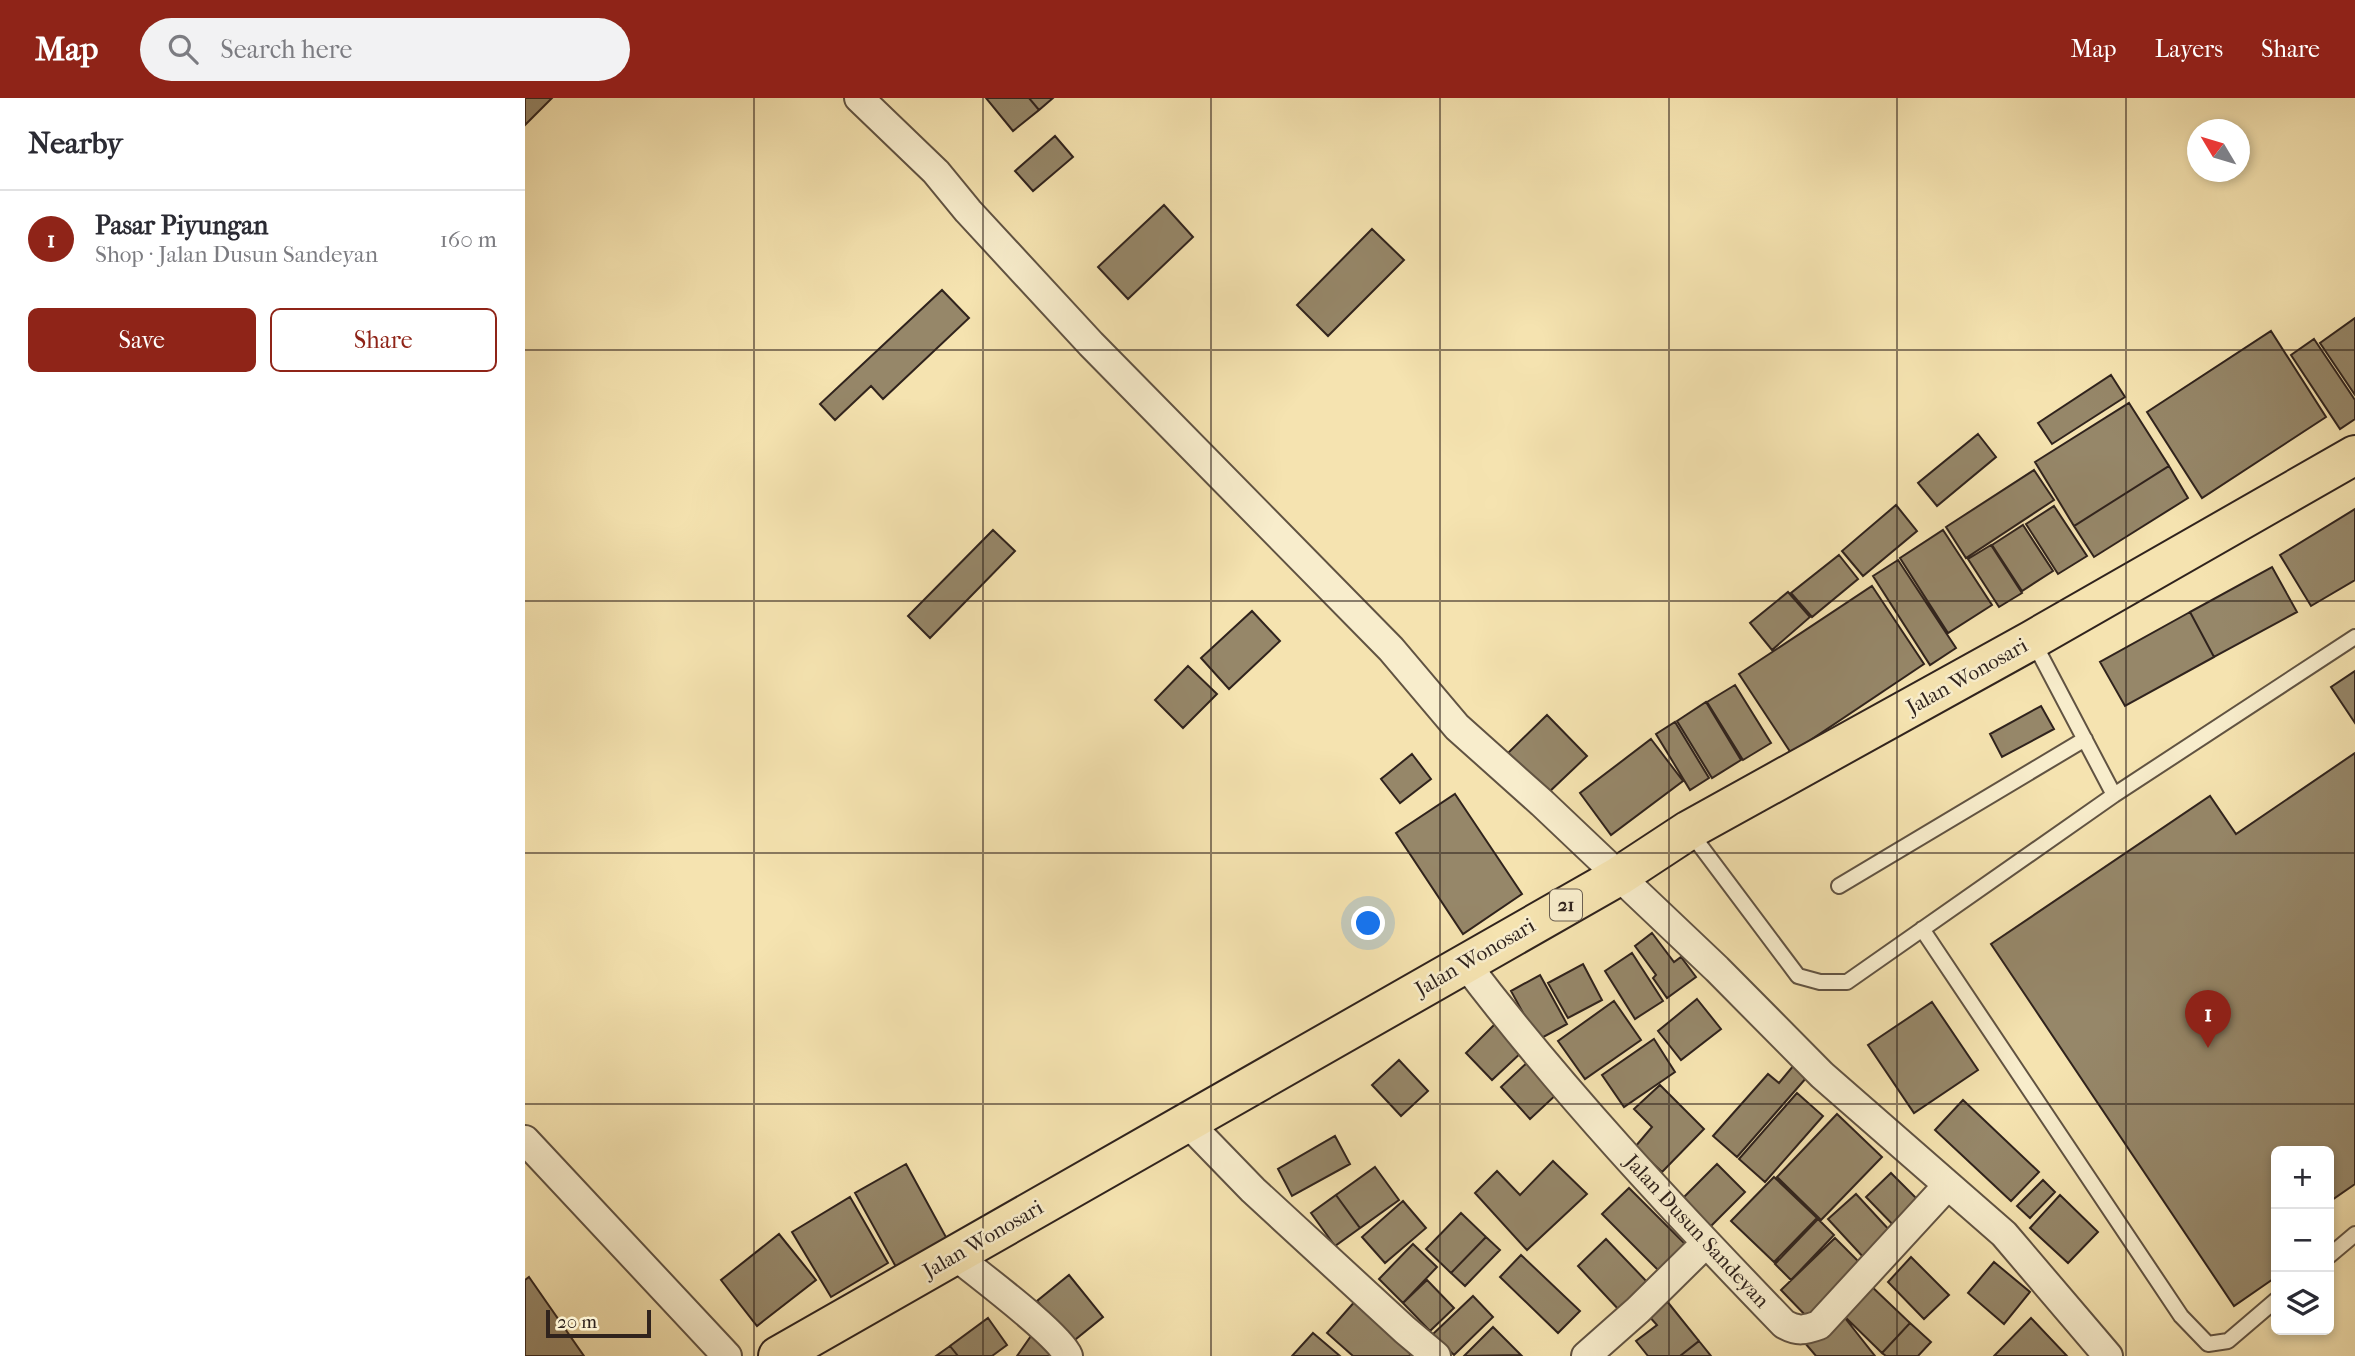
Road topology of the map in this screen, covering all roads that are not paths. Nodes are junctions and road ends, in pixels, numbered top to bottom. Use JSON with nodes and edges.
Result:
{"nodes":[{"id":1,"x":859,"y":98,"type":"edge"},
{"id":2,"x":2355,"y":455,"type":"edge"},
{"id":3,"x":2355,"y":638,"type":"edge"},
{"id":4,"x":2032,"y":640,"type":"junction"},
{"id":5,"x":2085,"y":739,"type":"junction"},
{"id":6,"x":2114,"y":794,"type":"junction"},
{"id":7,"x":1689,"y":830,"type":"junction"},
{"id":8,"x":1619,"y":876,"type":"junction"},
{"id":9,"x":1839,"y":886,"type":"dead end"},
{"id":10,"x":1922,"y":929,"type":"junction"},
{"id":11,"x":1465,"y":963,"type":"junction"},
{"id":12,"x":1187,"y":1122,"type":"junction"},
{"id":13,"x":525,"y":1140,"type":"edge"},
{"id":14,"x":1947,"y":1186,"type":"junction"},
{"id":15,"x":2355,"y":1234,"type":"edge"},
{"id":16,"x":1706,"y":1243,"type":"junction"},
{"id":17,"x":2334,"y":1252,"type":"edge"},
{"id":18,"x":956,"y":1256,"type":"junction"},
{"id":19,"x":2271,"y":1304,"type":"edge"},
{"id":20,"x":727,"y":1356,"type":"edge"},
{"id":21,"x":778,"y":1356,"type":"edge"},
{"id":22,"x":1068,"y":1356,"type":"edge"},
{"id":23,"x":1436,"y":1356,"type":"edge"},
{"id":24,"x":1586,"y":1356,"type":"edge"},
{"id":25,"x":2108,"y":1356,"type":"edge"}],
"edges":[{"from":1,"to":8,"type":"street"},
{"from":2,"to":4,"type":"highway","name":"Jalan Wonosari","number":"21"},
{"from":3,"to":6,"type":"lane"},
{"from":4,"to":5,"type":"lane"},
{"from":4,"to":7,"type":"highway","name":"Jalan Wonosari","number":"21"},
{"from":5,"to":6,"type":"lane"},
{"from":5,"to":9,"type":"lane"},
{"from":6,"to":10,"type":"lane"},
{"from":7,"to":8,"type":"highway","name":"Jalan Wonosari","number":"21"},
{"from":7,"to":10,"type":"lane"},
{"from":8,"to":11,"type":"highway","name":"Jalan Wonosari","number":"21"},
{"from":8,"to":14,"type":"street"},
{"from":10,"to":19,"type":"lane"},
{"from":11,"to":12,"type":"highway","name":"Jalan Wonosari","number":"21"},
{"from":11,"to":16,"type":"street","name":"Jalan Dusun Sandeyan"},
{"from":12,"to":18,"type":"highway","name":"Jalan Wonosari","number":"21"},
{"from":12,"to":23,"type":"street"},
{"from":13,"to":20,"type":"street"},
{"from":14,"to":16,"type":"street","name":"Jalan Dusun Sandeyan"},
{"from":14,"to":25,"type":"street"},
{"from":15,"to":17,"type":"lane"},
{"from":16,"to":24,"type":"street"},
{"from":18,"to":21,"type":"highway","name":"Jalan Wonosari","number":"21"},
{"from":18,"to":22,"type":"street"}]}
